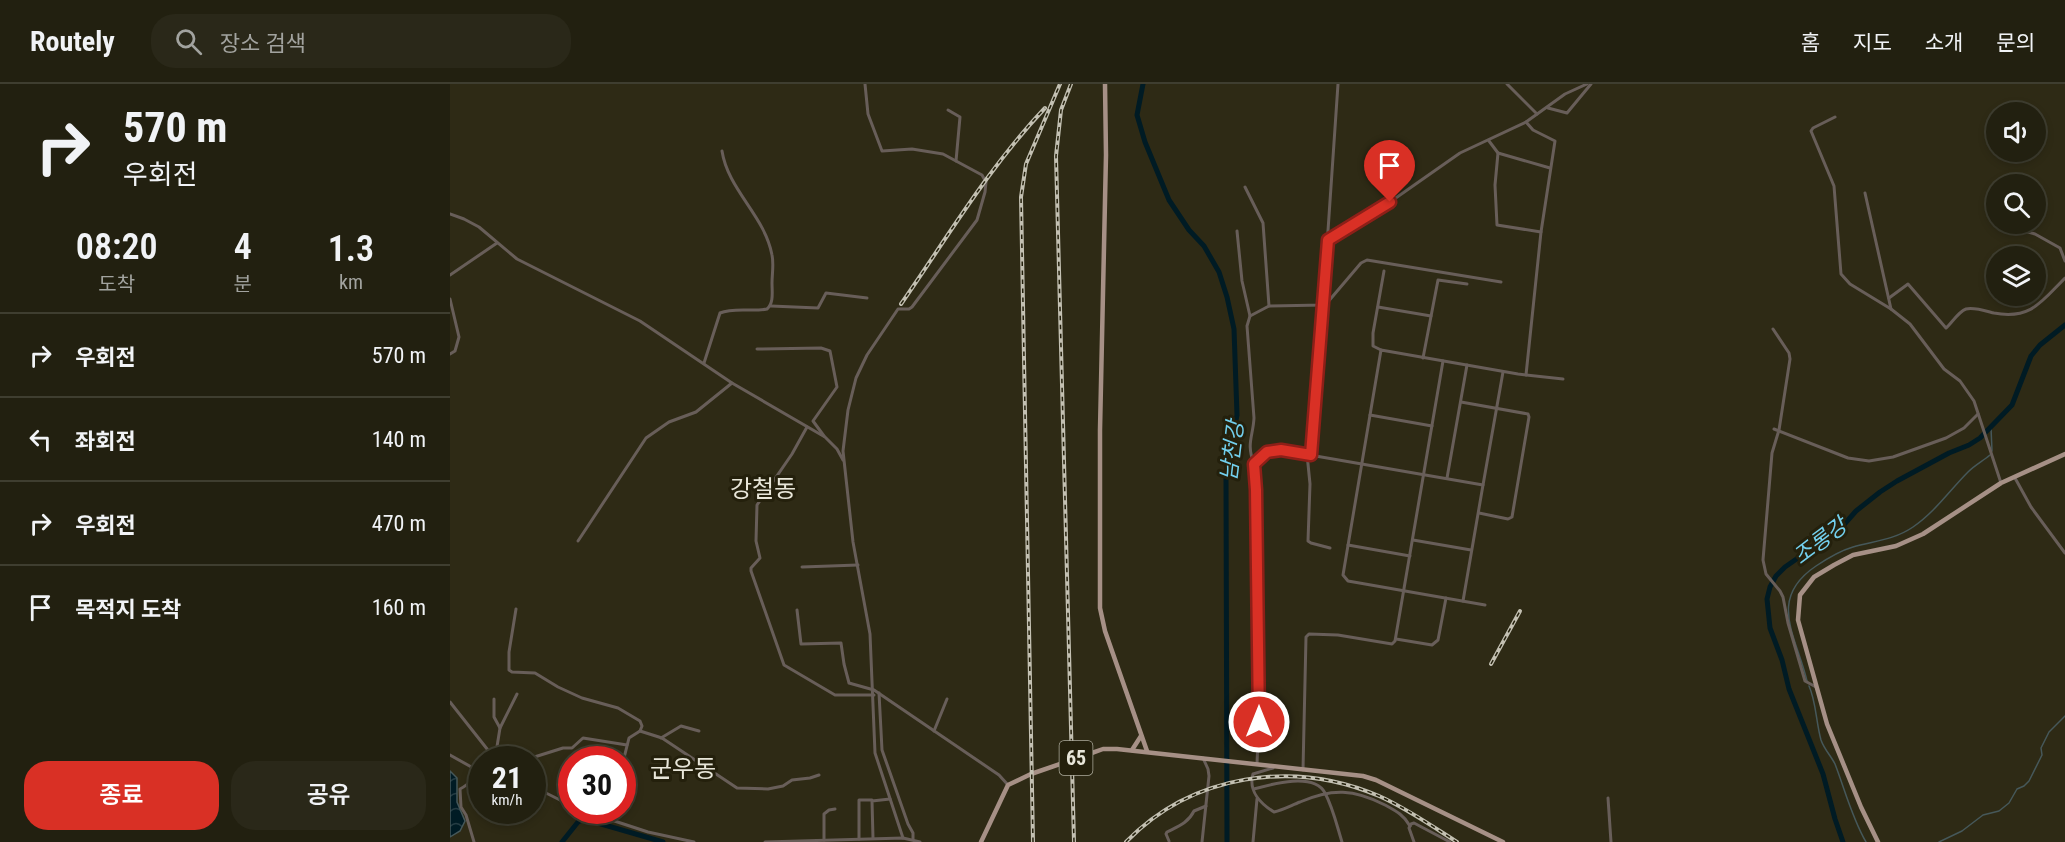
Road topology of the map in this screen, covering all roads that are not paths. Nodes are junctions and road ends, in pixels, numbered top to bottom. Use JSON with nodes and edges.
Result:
{"nodes":[{"id":1,"x":865,"y":84,"type":"edge"},
{"id":2,"x":1105,"y":84,"type":"edge"},
{"id":3,"x":1338,"y":84,"type":"edge"},
{"id":4,"x":1507,"y":84,"type":"edge"},
{"id":5,"x":1589,"y":84,"type":"edge"},
{"id":6,"x":1546,"y":108,"type":"junction"},
{"id":7,"x":948,"y":110,"type":"dead end"},
{"id":8,"x":1537,"y":114,"type":"junction"},
{"id":9,"x":1835,"y":117,"type":"dead end"},
{"id":10,"x":1526,"y":122,"type":"junction"},
{"id":11,"x":1489,"y":141,"type":"junction"},
{"id":12,"x":722,"y":151,"type":"dead end"},
{"id":13,"x":1498,"y":153,"type":"junction"},
{"id":14,"x":956,"y":161,"type":"junction"},
{"id":15,"x":1550,"y":168,"type":"junction"},
{"id":16,"x":1245,"y":187,"type":"dead end"},
{"id":17,"x":1865,"y":193,"type":"dead end"},
{"id":18,"x":450,"y":214,"type":"edge"},
{"id":19,"x":1237,"y":231,"type":"dead end"},
{"id":20,"x":1541,"y":232,"type":"junction"},
{"id":21,"x":2036,"y":234,"type":"edge"},
{"id":22,"x":1328,"y":240,"type":"junction"},
{"id":23,"x":497,"y":243,"type":"junction"},
{"id":24,"x":2065,"y":261,"type":"edge"},
{"id":25,"x":1384,"y":271,"type":"dead end"},
{"id":26,"x":450,"y":275,"type":"edge"},
{"id":27,"x":2065,"y":278,"type":"edge"},
{"id":28,"x":1501,"y":282,"type":"dead end"},
{"id":29,"x":1467,"y":284,"type":"dead end"},
{"id":30,"x":450,"y":298,"type":"edge"},
{"id":31,"x":867,"y":298,"type":"dead end"},
{"id":32,"x":1889,"y":298,"type":"junction"},
{"id":33,"x":1323,"y":305,"type":"junction"},
{"id":34,"x":770,"y":306,"type":"junction"},
{"id":35,"x":1269,"y":306,"type":"junction"},
{"id":36,"x":1378,"y":307,"type":"junction"},
{"id":37,"x":1891,"y":309,"type":"junction"},
{"id":38,"x":1250,"y":316,"type":"junction"},
{"id":39,"x":1431,"y":316,"type":"junction"},
{"id":40,"x":1773,"y":329,"type":"dead end"},
{"id":41,"x":758,"y":350,"type":"dead end"},
{"id":42,"x":1381,"y":350,"type":"junction"},
{"id":43,"x":450,"y":354,"type":"edge"},
{"id":44,"x":1423,"y":358,"type":"junction"},
{"id":45,"x":1443,"y":361,"type":"junction"},
{"id":46,"x":704,"y":363,"type":"junction"},
{"id":47,"x":1467,"y":365,"type":"junction"},
{"id":48,"x":1503,"y":372,"type":"junction"},
{"id":49,"x":1526,"y":375,"type":"junction"},
{"id":50,"x":1563,"y":379,"type":"dead end"},
{"id":51,"x":732,"y":383,"type":"junction"},
{"id":52,"x":1461,"y":402,"type":"junction"},
{"id":53,"x":1496,"y":408,"type":"junction"},
{"id":54,"x":1978,"y":414,"type":"junction"},
{"id":55,"x":1370,"y":415,"type":"junction"},
{"id":56,"x":1432,"y":426,"type":"junction"},
{"id":57,"x":807,"y":428,"type":"junction"},
{"id":58,"x":1776,"y":430,"type":"junction"},
{"id":59,"x":825,"y":437,"type":"junction"},
{"id":60,"x":1309,"y":454,"type":"junction"},
{"id":61,"x":2065,"y":454,"type":"edge"},
{"id":62,"x":844,"y":462,"type":"junction"},
{"id":63,"x":1254,"y":464,"type":"junction"},
{"id":64,"x":1362,"y":464,"type":"junction"},
{"id":65,"x":1423,"y":475,"type":"junction"},
{"id":66,"x":2014,"y":476,"type":"junction"},
{"id":67,"x":1448,"y":478,"type":"junction"},
{"id":68,"x":2001,"y":483,"type":"junction"},
{"id":69,"x":1483,"y":485,"type":"junction"},
{"id":70,"x":1479,"y":513,"type":"junction"},
{"id":71,"x":1413,"y":540,"type":"junction"},
{"id":72,"x":579,"y":541,"type":"dead end"},
{"id":73,"x":1348,"y":544,"type":"junction"},
{"id":74,"x":1330,"y":548,"type":"dead end"},
{"id":75,"x":1471,"y":550,"type":"junction"},
{"id":76,"x":2065,"y":553,"type":"edge"},
{"id":77,"x":1410,"y":556,"type":"junction"},
{"id":78,"x":858,"y":565,"type":"junction"},
{"id":79,"x":802,"y":567,"type":"dead end"},
{"id":80,"x":1404,"y":590,"type":"junction"},
{"id":81,"x":1446,"y":598,"type":"junction"},
{"id":82,"x":1463,"y":601,"type":"junction"},
{"id":83,"x":1485,"y":605,"type":"dead end"},
{"id":84,"x":516,"y":609,"type":"dead end"},
{"id":85,"x":797,"y":610,"type":"dead end"},
{"id":86,"x":1396,"y":639,"type":"junction"},
{"id":87,"x":1816,"y":687,"type":"junction"},
{"id":88,"x":873,"y":690,"type":"junction"},
{"id":89,"x":879,"y":693,"type":"junction"},
{"id":90,"x":517,"y":694,"type":"dead end"},
{"id":91,"x":874,"y":695,"type":"junction"},
{"id":92,"x":494,"y":699,"type":"dead end"},
{"id":93,"x":947,"y":699,"type":"dead end"},
{"id":94,"x":450,"y":702,"type":"edge"},
{"id":95,"x":500,"y":728,"type":"junction"},
{"id":96,"x":640,"y":731,"type":"junction"},
{"id":97,"x":699,"y":731,"type":"dead end"},
{"id":98,"x":934,"y":731,"type":"junction"},
{"id":99,"x":1142,"y":736,"type":"junction"},
{"id":100,"x":661,"y":738,"type":"junction"},
{"id":101,"x":627,"y":745,"type":"joint"},
{"id":102,"x":485,"y":746,"type":"edge"},
{"id":103,"x":497,"y":746,"type":"edge"},
{"id":104,"x":1132,"y":750,"type":"junction"},
{"id":105,"x":1146,"y":751,"type":"junction"},
{"id":106,"x":546,"y":753,"type":"edge"},
{"id":107,"x":450,"y":755,"type":"edge"},
{"id":108,"x":1203,"y":758,"type":"junction"},
{"id":109,"x":468,"y":766,"type":"edge"},
{"id":110,"x":1257,"y":766,"type":"junction"},
{"id":111,"x":1275,"y":767,"type":"junction"},
{"id":112,"x":1303,"y":770,"type":"junction"},
{"id":113,"x":819,"y":775,"type":"dead end"},
{"id":114,"x":891,"y":778,"type":"junction"},
{"id":115,"x":884,"y":781,"type":"junction"},
{"id":116,"x":468,"y":785,"type":"edge"},
{"id":117,"x":1008,"y":785,"type":"junction"},
{"id":118,"x":1254,"y":789,"type":"junction"},
{"id":119,"x":1325,"y":793,"type":"junction"},
{"id":120,"x":1608,"y":798,"type":"dead end"},
{"id":121,"x":890,"y":799,"type":"junction"},
{"id":122,"x":873,"y":800,"type":"junction"},
{"id":123,"x":1257,"y":800,"type":"junction"},
{"id":124,"x":1206,"y":806,"type":"junction"},
{"id":125,"x":835,"y":809,"type":"dead end"},
{"id":126,"x":468,"y":822,"type":"edge"},
{"id":127,"x":469,"y":824,"type":"edge"},
{"id":128,"x":622,"y":824,"type":"edge"},
{"id":129,"x":1410,"y":826,"type":"junction"},
{"id":130,"x":859,"y":838,"type":"junction"},
{"id":131,"x":873,"y":838,"type":"junction"},
{"id":132,"x":903,"y":838,"type":"junction"},
{"id":133,"x":913,"y":839,"type":"junction"},
{"id":134,"x":825,"y":840,"type":"junction"},
{"id":135,"x":817,"y":841,"type":"edge"},
{"id":136,"x":1169,"y":841,"type":"edge"},
{"id":137,"x":474,"y":842,"type":"edge"},
{"id":138,"x":694,"y":842,"type":"edge"},
{"id":139,"x":765,"y":842,"type":"edge"},
{"id":140,"x":920,"y":842,"type":"edge"},
{"id":141,"x":981,"y":842,"type":"edge"},
{"id":142,"x":1202,"y":842,"type":"edge"},
{"id":143,"x":1253,"y":842,"type":"edge"},
{"id":144,"x":1342,"y":842,"type":"edge"},
{"id":145,"x":1414,"y":842,"type":"edge"},
{"id":146,"x":1450,"y":842,"type":"edge"},
{"id":147,"x":1503,"y":842,"type":"edge"},
{"id":148,"x":1611,"y":842,"type":"edge"},
{"id":149,"x":1878,"y":842,"type":"edge"}],
"edges":[{"from":1,"to":14,"type":"street"},
{"from":2,"to":99,"type":"main road"},
{"from":3,"to":22,"type":"street"},
{"from":4,"to":8,"type":"street"},
{"from":5,"to":6,"type":"street"},
{"from":5,"to":6,"type":"street"},
{"from":6,"to":8,"type":"street"},
{"from":7,"to":14,"type":"street"},
{"from":8,"to":10,"type":"street"},
{"from":9,"to":37,"type":"street"},
{"from":10,"to":11,"type":"street"},
{"from":10,"to":15,"type":"street"},
{"from":11,"to":13,"type":"street"},
{"from":11,"to":22,"type":"street"},
{"from":12,"to":34,"type":"street"},
{"from":13,"to":15,"type":"street"},
{"from":13,"to":20,"type":"street"},
{"from":14,"to":62,"type":"street"},
{"from":15,"to":20,"type":"street"},
{"from":16,"to":35,"type":"street"},
{"from":17,"to":32,"type":"street"},
{"from":18,"to":23,"type":"street"},
{"from":19,"to":38,"type":"street"},
{"from":20,"to":49,"type":"street"},
{"from":21,"to":24,"type":"street"},
{"from":22,"to":33,"type":"street"},
{"from":23,"to":26,"type":"street"},
{"from":23,"to":46,"type":"street"},
{"from":25,"to":36,"type":"street"},
{"from":27,"to":32,"type":"street"},
{"from":28,"to":33,"type":"street"},
{"from":29,"to":39,"type":"street"},
{"from":30,"to":43,"type":"street"},
{"from":31,"to":34,"type":"street"},
{"from":32,"to":37,"type":"street"},
{"from":33,"to":35,"type":"street"},
{"from":33,"to":60,"type":"street"},
{"from":34,"to":46,"type":"street"},
{"from":35,"to":38,"type":"street"},
{"from":36,"to":39,"type":"street"},
{"from":36,"to":42,"type":"street"},
{"from":37,"to":54,"type":"street"},
{"from":38,"to":63,"type":"street"},
{"from":39,"to":44,"type":"street"},
{"from":40,"to":58,"type":"street"},
{"from":41,"to":59,"type":"street"},
{"from":42,"to":44,"type":"street"},
{"from":42,"to":55,"type":"street"},
{"from":44,"to":45,"type":"street"},
{"from":45,"to":47,"type":"street"},
{"from":45,"to":56,"type":"street"},
{"from":46,"to":51,"type":"street"},
{"from":47,"to":48,"type":"street"},
{"from":47,"to":52,"type":"street"},
{"from":48,"to":49,"type":"street"},
{"from":48,"to":53,"type":"street"},
{"from":49,"to":50,"type":"street"},
{"from":51,"to":57,"type":"street"},
{"from":51,"to":72,"type":"street"},
{"from":52,"to":53,"type":"street"},
{"from":52,"to":67,"type":"street"},
{"from":53,"to":69,"type":"street"},
{"from":53,"to":70,"type":"street"},
{"from":54,"to":58,"type":"street"},
{"from":54,"to":68,"type":"street"},
{"from":55,"to":56,"type":"street"},
{"from":55,"to":64,"type":"street"},
{"from":56,"to":65,"type":"street"},
{"from":57,"to":59,"type":"street"},
{"from":57,"to":91,"type":"street"},
{"from":58,"to":87,"type":"street"},
{"from":59,"to":62,"type":"street"},
{"from":60,"to":63,"type":"street"},
{"from":60,"to":64,"type":"street"},
{"from":60,"to":74,"type":"street"},
{"from":61,"to":66,"type":"main road"},
{"from":62,"to":78,"type":"street"},
{"from":63,"to":110,"type":"street"},
{"from":64,"to":65,"type":"street"},
{"from":64,"to":73,"type":"street"},
{"from":65,"to":67,"type":"street"},
{"from":65,"to":71,"type":"street"},
{"from":66,"to":68,"type":"main road"},
{"from":66,"to":76,"type":"street"},
{"from":67,"to":69,"type":"street"},
{"from":68,"to":87,"type":"main road"},
{"from":69,"to":70,"type":"street"},
{"from":70,"to":75,"type":"street"},
{"from":71,"to":75,"type":"street"},
{"from":71,"to":77,"type":"street"},
{"from":73,"to":77,"type":"street"},
{"from":73,"to":80,"type":"street"},
{"from":75,"to":82,"type":"street"},
{"from":77,"to":80,"type":"street"},
{"from":78,"to":79,"type":"street"},
{"from":78,"to":88,"type":"street"},
{"from":80,"to":81,"type":"street"},
{"from":80,"to":86,"type":"street"},
{"from":81,"to":82,"type":"street"},
{"from":81,"to":86,"type":"street"},
{"from":82,"to":83,"type":"street"},
{"from":84,"to":96,"type":"street"},
{"from":85,"to":88,"type":"street"},
{"from":86,"to":112,"type":"street"},
{"from":87,"to":149,"type":"main road"},
{"from":88,"to":89,"type":"street"},
{"from":88,"to":91,"type":"street"},
{"from":89,"to":98,"type":"street"},
{"from":89,"to":114,"type":"street"},
{"from":90,"to":95,"type":"street"},
{"from":91,"to":115,"type":"street"},
{"from":92,"to":95,"type":"street"},
{"from":93,"to":98,"type":"street"},
{"from":94,"to":102,"type":"street"},
{"from":95,"to":103,"type":"street"},
{"from":96,"to":100,"type":"street"},
{"from":96,"to":101,"type":"street"},
{"from":97,"to":100,"type":"street"},
{"from":98,"to":117,"type":"street"},
{"from":99,"to":104,"type":"main road"},
{"from":99,"to":105,"type":"main road"},
{"from":100,"to":113,"type":"street"},
{"from":101,"to":106,"type":"street"},
{"from":104,"to":105,"type":"main road","number":"65"},
{"from":104,"to":117,"type":"main road","number":"65"},
{"from":105,"to":108,"type":"main road","number":"65"},
{"from":107,"to":109,"type":"street"},
{"from":108,"to":110,"type":"main road","number":"65"},
{"from":108,"to":124,"type":"street"},
{"from":110,"to":111,"type":"main road","number":"65"},
{"from":111,"to":112,"type":"main road","number":"65"},
{"from":111,"to":118,"type":"street"},
{"from":112,"to":147,"type":"main road","number":"65"},
{"from":114,"to":115,"type":"street"},
{"from":114,"to":133,"type":"street"},
{"from":115,"to":121,"type":"street"},
{"from":116,"to":126,"type":"street"},
{"from":117,"to":141,"type":"main road"},
{"from":118,"to":119,"type":"street"},
{"from":118,"to":123,"type":"street"},
{"from":119,"to":123,"type":"street"},
{"from":119,"to":129,"type":"street"},
{"from":119,"to":144,"type":"street"},
{"from":120,"to":148,"type":"street"},
{"from":121,"to":122,"type":"street"},
{"from":121,"to":132,"type":"street"},
{"from":122,"to":130,"type":"street"},
{"from":122,"to":131,"type":"street"},
{"from":123,"to":143,"type":"street"},
{"from":124,"to":136,"type":"street"},
{"from":124,"to":142,"type":"street"},
{"from":125,"to":134,"type":"street"},
{"from":127,"to":137,"type":"street"},
{"from":128,"to":138,"type":"street"},
{"from":129,"to":145,"type":"street"},
{"from":129,"to":146,"type":"street"},
{"from":130,"to":131,"type":"street"},
{"from":130,"to":134,"type":"street"},
{"from":131,"to":132,"type":"street"},
{"from":132,"to":133,"type":"street"},
{"from":133,"to":140,"type":"street"},
{"from":134,"to":135,"type":"street"},
{"from":135,"to":139,"type":"street"}]}
